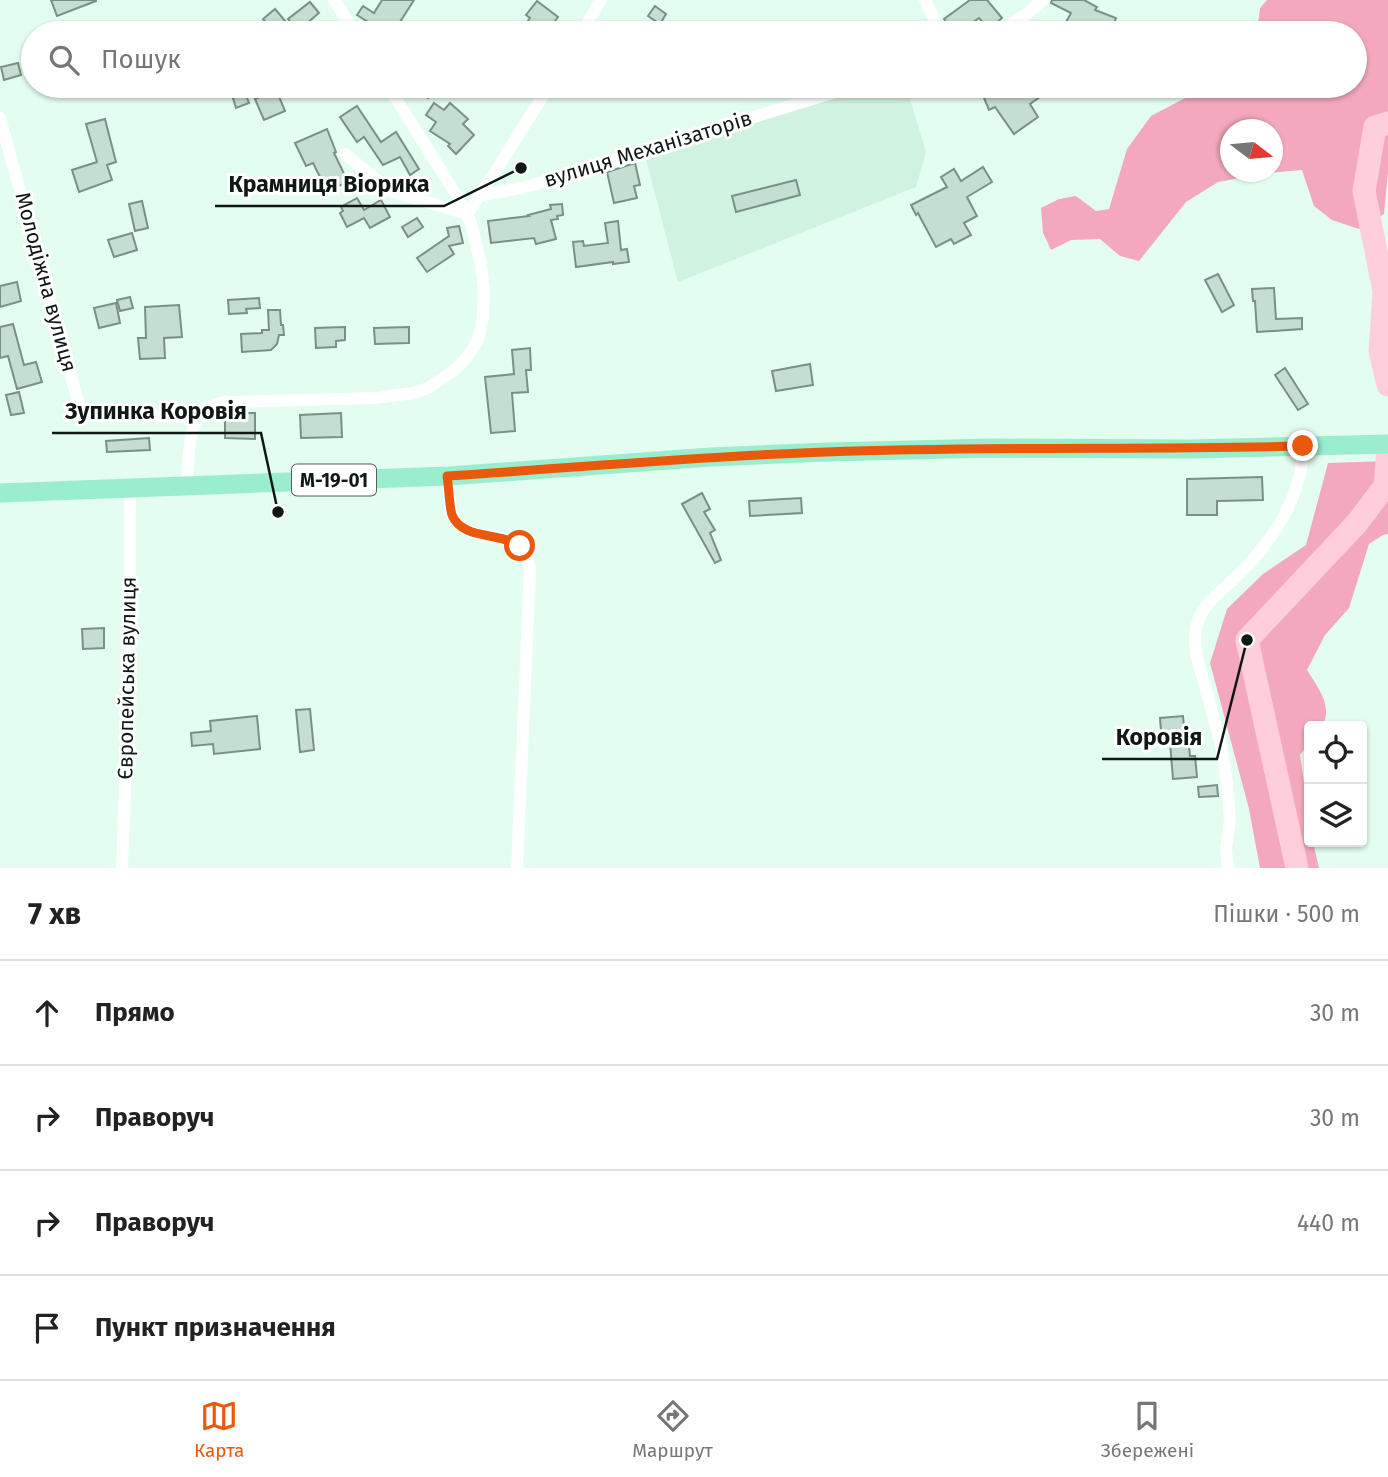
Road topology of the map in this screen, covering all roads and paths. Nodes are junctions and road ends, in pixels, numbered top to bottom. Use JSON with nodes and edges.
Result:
{"nodes":[{"id":1,"x":334,"y":0,"type":"edge"},
{"id":2,"x":601,"y":0,"type":"edge"},
{"id":3,"x":925,"y":0,"type":"edge"},
{"id":4,"x":1043,"y":0,"type":"edge"},
{"id":5,"x":347,"y":21,"type":"edge"},
{"id":6,"x":588,"y":21,"type":"edge"},
{"id":7,"x":935,"y":21,"type":"edge"},
{"id":8,"x":1016,"y":21,"type":"edge"},
{"id":9,"x":395,"y":98,"type":"edge"},
{"id":10,"x":542,"y":98,"type":"edge"},
{"id":11,"x":816,"y":98,"type":"edge"},
{"id":12,"x":0,"y":118,"type":"edge"},
{"id":13,"x":345,"y":154,"type":"dead end"},
{"id":14,"x":481,"y":195,"type":"junction"},
{"id":15,"x":467,"y":214,"type":"junction"},
{"id":16,"x":198,"y":417,"type":"junction"},
{"id":17,"x":1388,"y":444,"type":"edge"},
{"id":18,"x":1303,"y":446,"type":"junction"},
{"id":19,"x":447,"y":476,"type":"junction"},
{"id":20,"x":187,"y":485,"type":"junction"},
{"id":21,"x":130,"y":488,"type":"junction"},
{"id":22,"x":0,"y":493,"type":"edge"},
{"id":23,"x":122,"y":868,"type":"edge"},
{"id":24,"x":517,"y":868,"type":"edge"},
{"id":25,"x":1228,"y":868,"type":"edge"}],
"edges":[{"from":1,"to":5,"type":"street"},
{"from":2,"to":6,"type":"street"},
{"from":3,"to":7,"type":"street"},
{"from":4,"to":8,"type":"street"},
{"from":9,"to":15,"type":"street"},
{"from":10,"to":14,"type":"street"},
{"from":11,"to":14,"type":"street","name":"вулиця Механізаторів"},
{"from":12,"to":16,"type":"street","name":"Молодіжна вулиця"},
{"from":13,"to":15,"type":"street"},
{"from":14,"to":15,"type":"street"},
{"from":15,"to":16,"type":"street"},
{"from":16,"to":20,"type":"street"},
{"from":17,"to":18,"type":"main road","number":"М-19-01"},
{"from":18,"to":19,"type":"main road","number":"М-19-01"},
{"from":18,"to":25,"type":"street"},
{"from":19,"to":20,"type":"main road","number":"М-19-01"},
{"from":19,"to":24,"type":"street"},
{"from":20,"to":21,"type":"main road","number":"М-19-01"},
{"from":21,"to":22,"type":"main road","number":"М-19-01"},
{"from":21,"to":23,"type":"street","name":"Європейська вулиця"}]}
